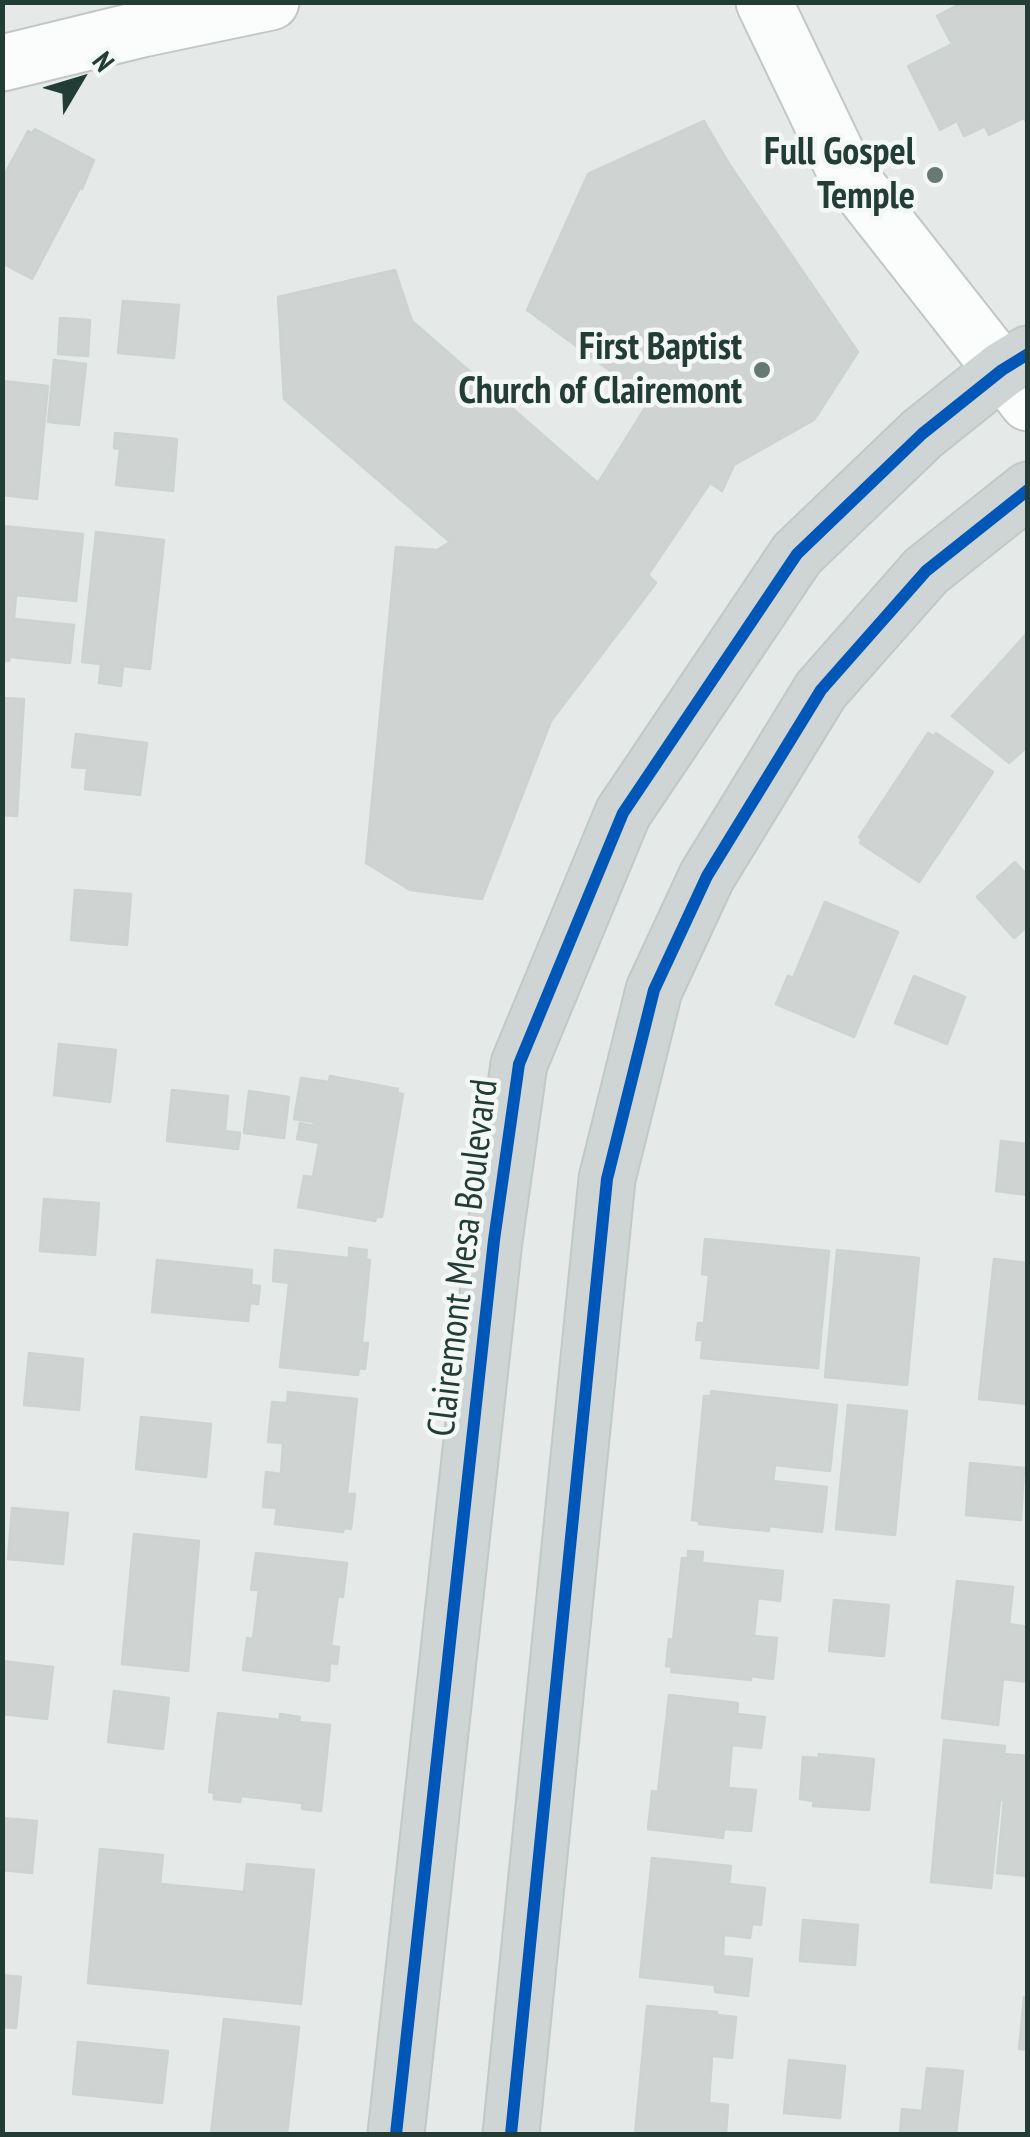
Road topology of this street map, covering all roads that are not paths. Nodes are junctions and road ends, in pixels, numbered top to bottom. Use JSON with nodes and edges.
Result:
{"nodes":[{"id":1,"x":270,"y":2,"type":"edge"},
{"id":2,"x":764,"y":2,"type":"edge"},
{"id":3,"x":2,"y":62,"type":"edge"},
{"id":4,"x":1019,"y":376,"type":"edge"},
{"id":5,"x":1028,"y":490,"type":"edge"},
{"id":6,"x":396,"y":2134,"type":"edge"},
{"id":7,"x":510,"y":2134,"type":"edge"}],
"edges":[{"from":1,"to":3,"type":"street"},
{"from":2,"to":4,"type":"street"},
{"from":4,"to":6,"type":"main road","name":"Clairemont Mesa Boulevard"},
{"from":5,"to":7,"type":"main road"}]}
